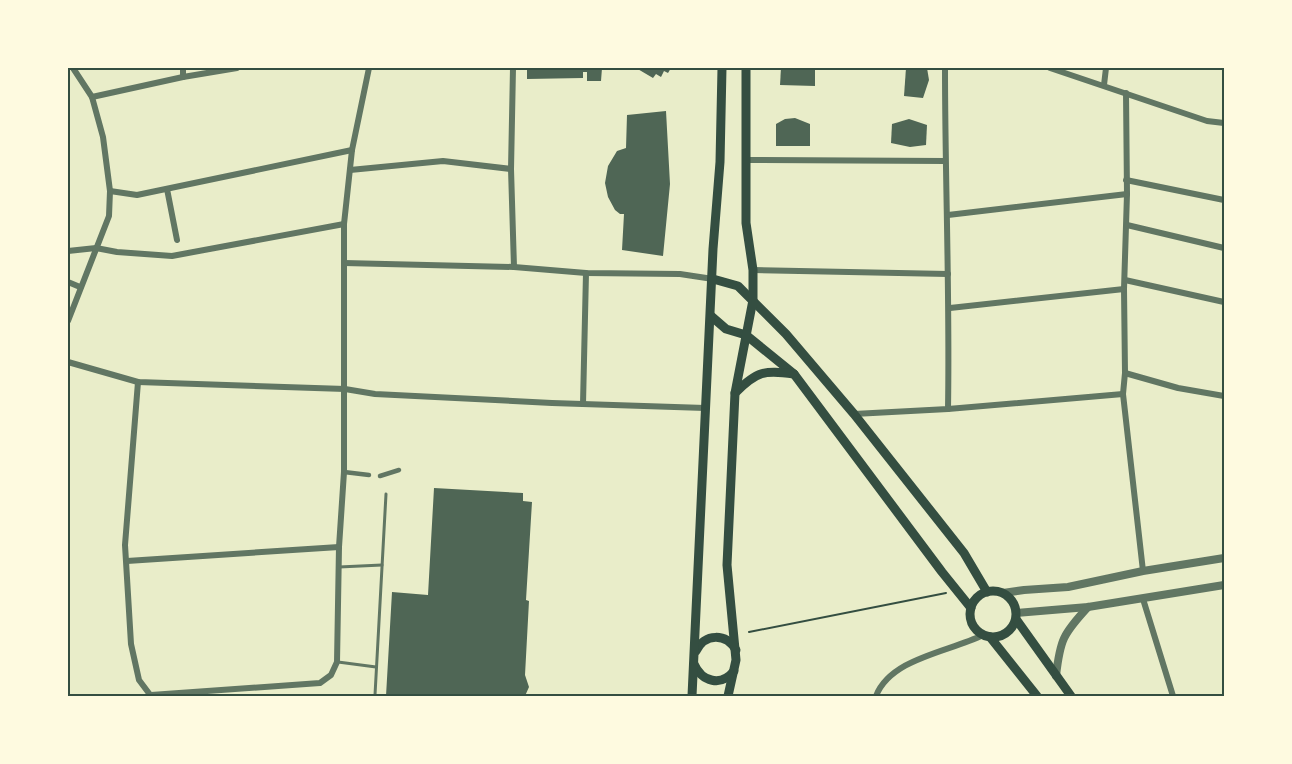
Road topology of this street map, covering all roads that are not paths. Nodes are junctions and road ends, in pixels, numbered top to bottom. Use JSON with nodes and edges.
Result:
{"nodes":[{"id":1,"x":73,"y":68,"type":"edge"},
{"id":2,"x":183,"y":68,"type":"edge"},
{"id":3,"x":237,"y":68,"type":"edge"},
{"id":4,"x":369,"y":68,"type":"edge"},
{"id":5,"x":513,"y":68,"type":"edge"},
{"id":6,"x":722,"y":68,"type":"edge"},
{"id":7,"x":746,"y":68,"type":"edge"},
{"id":8,"x":945,"y":68,"type":"edge"},
{"id":9,"x":1050,"y":68,"type":"edge"},
{"id":10,"x":1106,"y":68,"type":"edge"},
{"id":11,"x":183,"y":77,"type":"junction"},
{"id":12,"x":1104,"y":85,"type":"junction"},
{"id":13,"x":1126,"y":93,"type":"junction"},
{"id":14,"x":92,"y":97,"type":"junction"},
{"id":15,"x":1224,"y":123,"type":"edge"},
{"id":16,"x":352,"y":150,"type":"junction"},
{"id":17,"x":747,"y":160,"type":"junction"},
{"id":18,"x":945,"y":161,"type":"junction"},
{"id":19,"x":511,"y":169,"type":"junction"},
{"id":20,"x":350,"y":170,"type":"junction"},
{"id":21,"x":1126,"y":180,"type":"junction"},
{"id":22,"x":167,"y":189,"type":"junction"},
{"id":23,"x":110,"y":191,"type":"junction"},
{"id":24,"x":1127,"y":194,"type":"junction"},
{"id":25,"x":1224,"y":200,"type":"edge"},
{"id":26,"x":948,"y":215,"type":"junction"},
{"id":27,"x":344,"y":224,"type":"junction"},
{"id":28,"x":1127,"y":225,"type":"junction"},
{"id":29,"x":177,"y":240,"type":"dead end"},
{"id":30,"x":96,"y":248,"type":"junction"},
{"id":31,"x":1224,"y":248,"type":"edge"},
{"id":32,"x":68,"y":251,"type":"edge"},
{"id":33,"x":344,"y":263,"type":"junction"},
{"id":34,"x":514,"y":267,"type":"junction"},
{"id":35,"x":753,"y":270,"type":"junction"},
{"id":36,"x":586,"y":273,"type":"junction"},
{"id":37,"x":948,"y":274,"type":"junction"},
{"id":38,"x":713,"y":279,"type":"junction"},
{"id":39,"x":1125,"y":280,"type":"junction"},
{"id":40,"x":68,"y":282,"type":"edge"},
{"id":41,"x":81,"y":287,"type":"junction"},
{"id":42,"x":1124,"y":289,"type":"junction"},
{"id":43,"x":753,"y":300,"type":"junction"},
{"id":44,"x":1224,"y":302,"type":"edge"},
{"id":45,"x":950,"y":308,"type":"junction"},
{"id":46,"x":711,"y":316,"type":"junction"},
{"id":47,"x":68,"y":321,"type":"edge"},
{"id":48,"x":746,"y":335,"type":"junction"},
{"id":49,"x":68,"y":362,"type":"edge"},
{"id":50,"x":1125,"y":373,"type":"junction"},
{"id":51,"x":794,"y":374,"type":"junction"},
{"id":52,"x":138,"y":382,"type":"junction"},
{"id":53,"x":345,"y":389,"type":"junction"},
{"id":54,"x":735,"y":393,"type":"junction"},
{"id":55,"x":1123,"y":394,"type":"junction"},
{"id":56,"x":1224,"y":396,"type":"edge"},
{"id":57,"x":583,"y":404,"type":"junction"},
{"id":58,"x":705,"y":408,"type":"junction"},
{"id":59,"x":948,"y":409,"type":"junction"},
{"id":60,"x":854,"y":414,"type":"junction"},
{"id":61,"x":399,"y":470,"type":"dead end"},
{"id":62,"x":344,"y":472,"type":"junction"},
{"id":63,"x":369,"y":475,"type":"dead end"},
{"id":64,"x":380,"y":476,"type":"dead end"},
{"id":65,"x":386,"y":494,"type":"dead end"},
{"id":66,"x":339,"y":547,"type":"junction"},
{"id":67,"x":1224,"y":558,"type":"edge"},
{"id":68,"x":127,"y":561,"type":"junction"},
{"id":69,"x":382,"y":565,"type":"junction"},
{"id":70,"x":339,"y":567,"type":"junction"},
{"id":71,"x":1143,"y":571,"type":"junction"},
{"id":72,"x":1224,"y":585,"type":"edge"},
{"id":73,"x":987,"y":592,"type":"junction"},
{"id":74,"x":1003,"y":593,"type":"junction"},
{"id":75,"x":1143,"y":599,"type":"junction"},
{"id":76,"x":1088,"y":607,"type":"junction"},
{"id":77,"x":971,"y":608,"type":"junction"},
{"id":78,"x":1016,"y":616,"type":"junction"},
{"id":79,"x":986,"y":636,"type":"junction"},
{"id":80,"x":736,"y":650,"type":"junction"},
{"id":81,"x":694,"y":660,"type":"junction"},
{"id":82,"x":337,"y":662,"type":"junction"},
{"id":83,"x":377,"y":667,"type":"junction"},
{"id":84,"x":735,"y":671,"type":"junction"},
{"id":85,"x":1056,"y":676,"type":"junction"},
{"id":86,"x":375,"y":695,"type":"edge"},
{"id":87,"x":151,"y":696,"type":"edge"},
{"id":88,"x":692,"y":696,"type":"edge"},
{"id":89,"x":728,"y":696,"type":"edge"},
{"id":90,"x":876,"y":696,"type":"edge"},
{"id":91,"x":1037,"y":696,"type":"edge"},
{"id":92,"x":1071,"y":696,"type":"edge"},
{"id":93,"x":1173,"y":696,"type":"edge"}],
"edges":[{"from":1,"to":14,"type":"street"},
{"from":2,"to":11,"type":"street"},
{"from":3,"to":11,"type":"street"},
{"from":4,"to":16,"type":"street"},
{"from":5,"to":19,"type":"street"},
{"from":6,"to":38,"type":"main road"},
{"from":7,"to":17,"type":"main road"},
{"from":8,"to":18,"type":"street"},
{"from":9,"to":12,"type":"street"},
{"from":10,"to":12,"type":"street"},
{"from":11,"to":14,"type":"street"},
{"from":12,"to":13,"type":"street"},
{"from":13,"to":15,"type":"street"},
{"from":13,"to":21,"type":"street"},
{"from":14,"to":23,"type":"street"},
{"from":16,"to":20,"type":"street"},
{"from":16,"to":22,"type":"street"},
{"from":17,"to":18,"type":"street"},
{"from":17,"to":35,"type":"main road"},
{"from":18,"to":26,"type":"street"},
{"from":19,"to":20,"type":"street"},
{"from":19,"to":34,"type":"street"},
{"from":20,"to":27,"type":"street"},
{"from":21,"to":24,"type":"street"},
{"from":21,"to":25,"type":"street"},
{"from":22,"to":23,"type":"street"},
{"from":22,"to":29,"type":"street"},
{"from":23,"to":30,"type":"street"},
{"from":24,"to":26,"type":"street"},
{"from":24,"to":28,"type":"street"},
{"from":26,"to":37,"type":"street"},
{"from":27,"to":30,"type":"street"},
{"from":27,"to":33,"type":"street"},
{"from":28,"to":31,"type":"street"},
{"from":28,"to":39,"type":"street"},
{"from":30,"to":32,"type":"street"},
{"from":30,"to":41,"type":"street"},
{"from":33,"to":34,"type":"street"},
{"from":33,"to":53,"type":"street"},
{"from":34,"to":36,"type":"street"},
{"from":35,"to":37,"type":"street"},
{"from":35,"to":43,"type":"main road"},
{"from":36,"to":38,"type":"street"},
{"from":36,"to":57,"type":"street"},
{"from":37,"to":45,"type":"street"},
{"from":38,"to":43,"type":"main road"},
{"from":38,"to":46,"type":"main road"},
{"from":39,"to":42,"type":"street"},
{"from":39,"to":44,"type":"street"},
{"from":40,"to":41,"type":"street"},
{"from":41,"to":47,"type":"street"},
{"from":42,"to":45,"type":"street"},
{"from":42,"to":50,"type":"street"},
{"from":43,"to":48,"type":"main road"},
{"from":43,"to":60,"type":"main road"},
{"from":45,"to":59,"type":"street"},
{"from":46,"to":48,"type":"main road"},
{"from":46,"to":58,"type":"main road"},
{"from":48,"to":51,"type":"main road"},
{"from":48,"to":54,"type":"main road"},
{"from":49,"to":52,"type":"street"},
{"from":50,"to":55,"type":"street"},
{"from":50,"to":56,"type":"street"},
{"from":51,"to":54,"type":"main road"},
{"from":51,"to":77,"type":"main road"},
{"from":52,"to":53,"type":"street"},
{"from":52,"to":68,"type":"street"},
{"from":53,"to":57,"type":"street"},
{"from":53,"to":62,"type":"street"},
{"from":54,"to":80,"type":"main road"},
{"from":55,"to":59,"type":"street"},
{"from":55,"to":71,"type":"street"},
{"from":57,"to":58,"type":"street"},
{"from":58,"to":81,"type":"main road"},
{"from":59,"to":60,"type":"street"},
{"from":60,"to":73,"type":"main road"},
{"from":61,"to":64,"type":"street"},
{"from":62,"to":63,"type":"street"},
{"from":62,"to":66,"type":"street"},
{"from":65,"to":69,"type":"lane"},
{"from":66,"to":68,"type":"street"},
{"from":66,"to":70,"type":"street"},
{"from":67,"to":71,"type":"street"},
{"from":68,"to":87,"type":"street"},
{"from":69,"to":70,"type":"lane"},
{"from":69,"to":83,"type":"lane"},
{"from":70,"to":82,"type":"street"},
{"from":71,"to":74,"type":"street"},
{"from":72,"to":75,"type":"street"},
{"from":73,"to":74,"type":"main road"},
{"from":73,"to":77,"type":"main road"},
{"from":74,"to":78,"type":"main road"},
{"from":75,"to":76,"type":"street"},
{"from":75,"to":93,"type":"street"},
{"from":76,"to":78,"type":"street"},
{"from":76,"to":85,"type":"street"},
{"from":77,"to":79,"type":"main road"},
{"from":78,"to":79,"type":"main road"},
{"from":78,"to":85,"type":"main road"},
{"from":79,"to":90,"type":"street"},
{"from":79,"to":91,"type":"main road"},
{"from":80,"to":81,"type":"main road"},
{"from":80,"to":84,"type":"main road"},
{"from":81,"to":84,"type":"main road"},
{"from":81,"to":88,"type":"main road"},
{"from":82,"to":83,"type":"lane"},
{"from":82,"to":87,"type":"street"},
{"from":83,"to":86,"type":"lane"},
{"from":84,"to":89,"type":"main road"},
{"from":85,"to":92,"type":"main road"}]}
